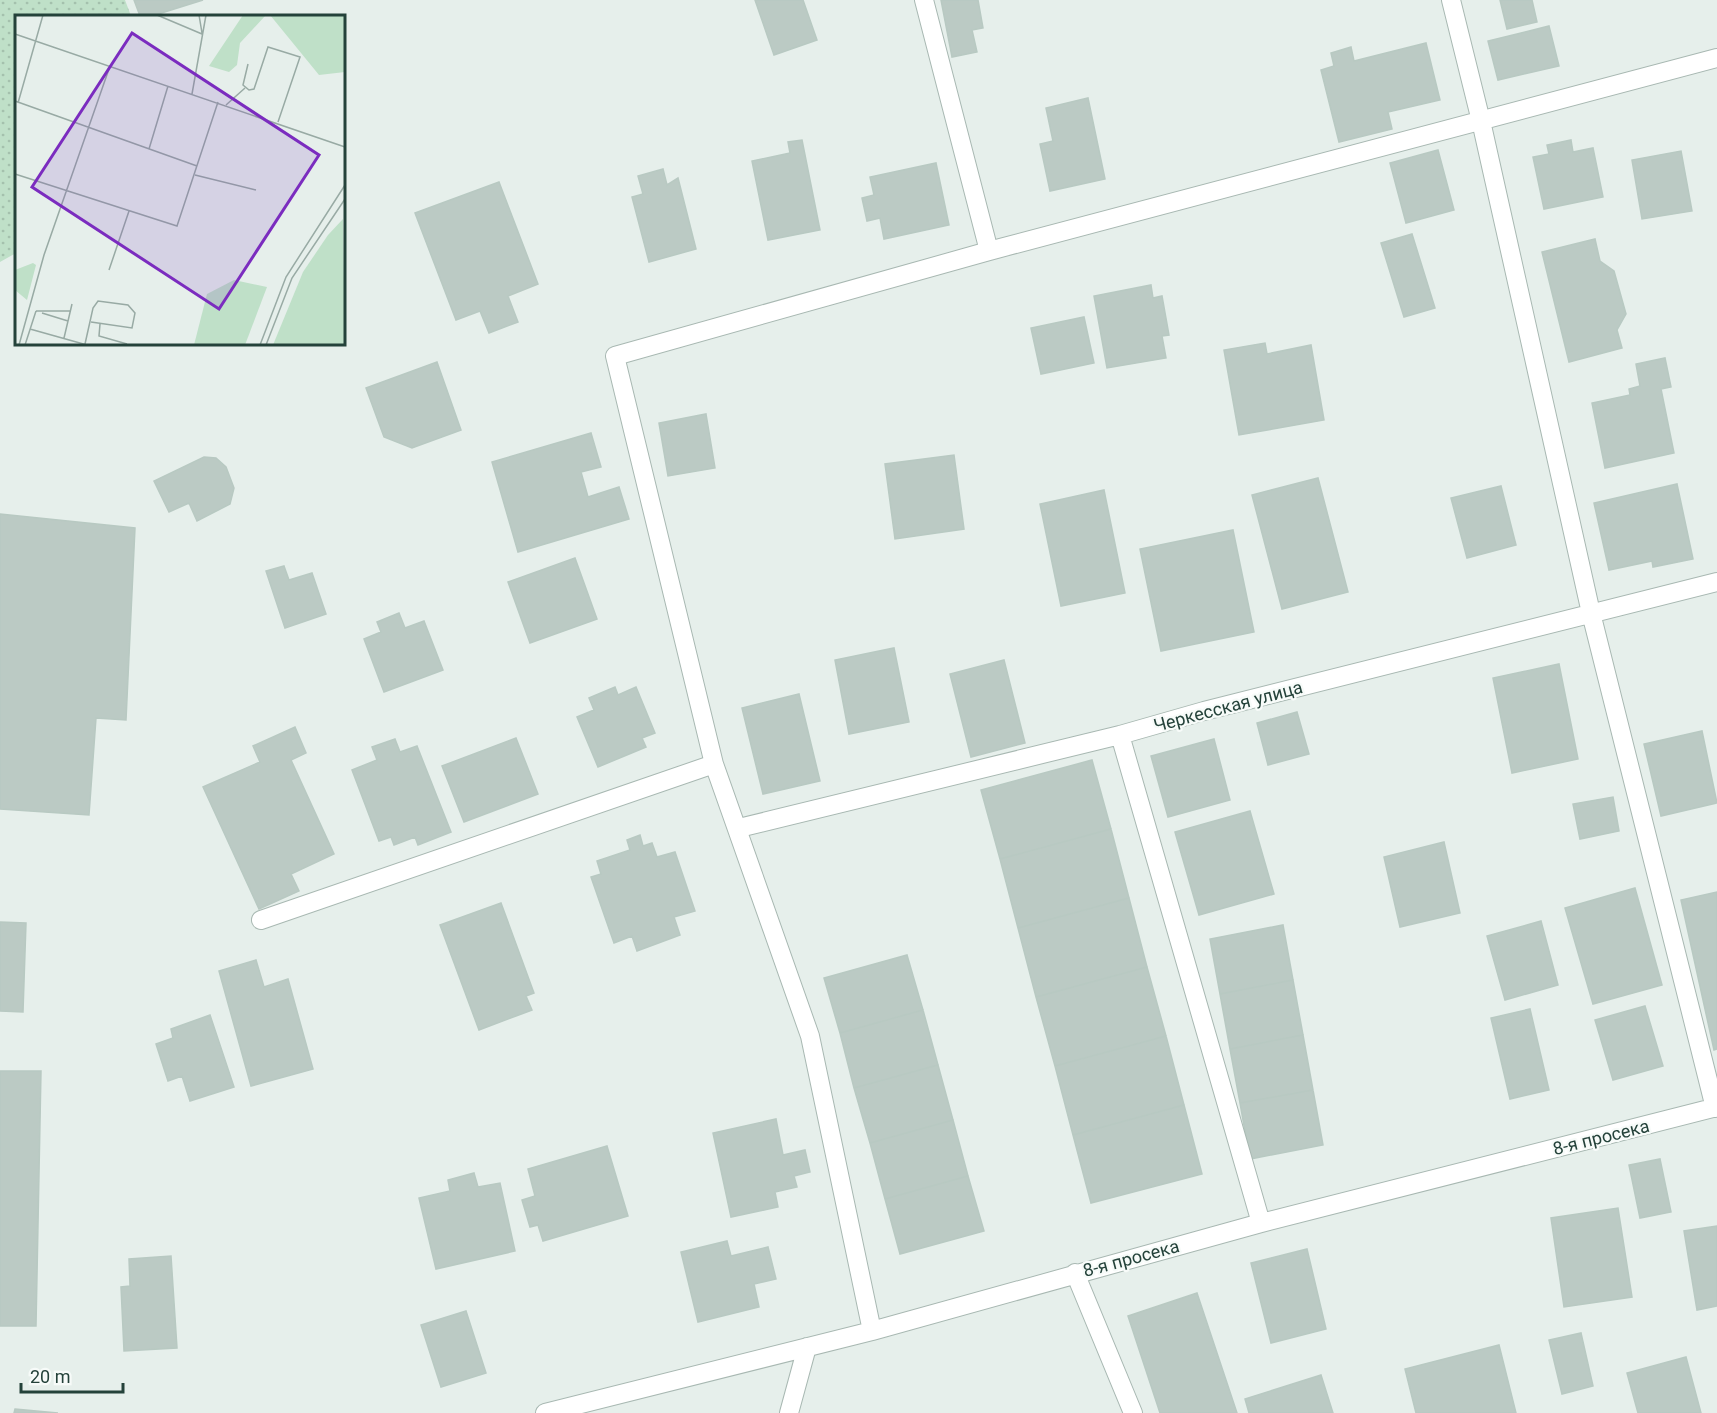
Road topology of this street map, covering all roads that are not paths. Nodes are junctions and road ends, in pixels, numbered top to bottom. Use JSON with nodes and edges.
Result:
{"nodes":[{"id":1,"x":924,"y":0,"type":"edge"},
{"id":2,"x":1451,"y":0,"type":"edge"},
{"id":3,"x":1717,"y":58,"type":"edge"},
{"id":4,"x":1481,"y":121,"type":"junction"},
{"id":5,"x":989,"y":251,"type":"junction"},
{"id":6,"x":1717,"y":582,"type":"edge"},
{"id":7,"x":1591,"y":613,"type":"junction"},
{"id":8,"x":1120,"y":735,"type":"junction"},
{"id":9,"x":714,"y":764,"type":"junction"},
{"id":10,"x":739,"y":828,"type":"junction"},
{"id":11,"x":261,"y":920,"type":"dead end"},
{"id":12,"x":1716,"y":1108,"type":"edge"},
{"id":13,"x":1261,"y":1223,"type":"junction"},
{"id":14,"x":1075,"y":1273,"type":"junction"},
{"id":15,"x":872,"y":1331,"type":"junction"},
{"id":16,"x":807,"y":1347,"type":"junction"},
{"id":17,"x":545,"y":1413,"type":"edge"},
{"id":18,"x":789,"y":1413,"type":"edge"},
{"id":19,"x":1133,"y":1413,"type":"edge"}],
"edges":[{"from":1,"to":5,"type":"street"},
{"from":2,"to":4,"type":"street"},
{"from":3,"to":4,"type":"street"},
{"from":4,"to":5,"type":"street"},
{"from":4,"to":7,"type":"street"},
{"from":5,"to":9,"type":"street"},
{"from":6,"to":7,"type":"street","name":"Черкесская улица"},
{"from":7,"to":8,"type":"street","name":"Черкесская улица"},
{"from":7,"to":12,"type":"street"},
{"from":8,"to":10,"type":"street","name":"Черкесская улица"},
{"from":8,"to":13,"type":"street"},
{"from":9,"to":10,"type":"street"},
{"from":9,"to":11,"type":"street"},
{"from":10,"to":15,"type":"street"},
{"from":12,"to":13,"type":"street","name":"8-я просека"},
{"from":13,"to":14,"type":"street","name":"8-я просека"},
{"from":14,"to":15,"type":"street","name":"8-я просека"},
{"from":14,"to":19,"type":"street"},
{"from":15,"to":16,"type":"street","name":"8-я просека"},
{"from":16,"to":17,"type":"street","name":"8-я просека"},
{"from":16,"to":18,"type":"street"}]}
